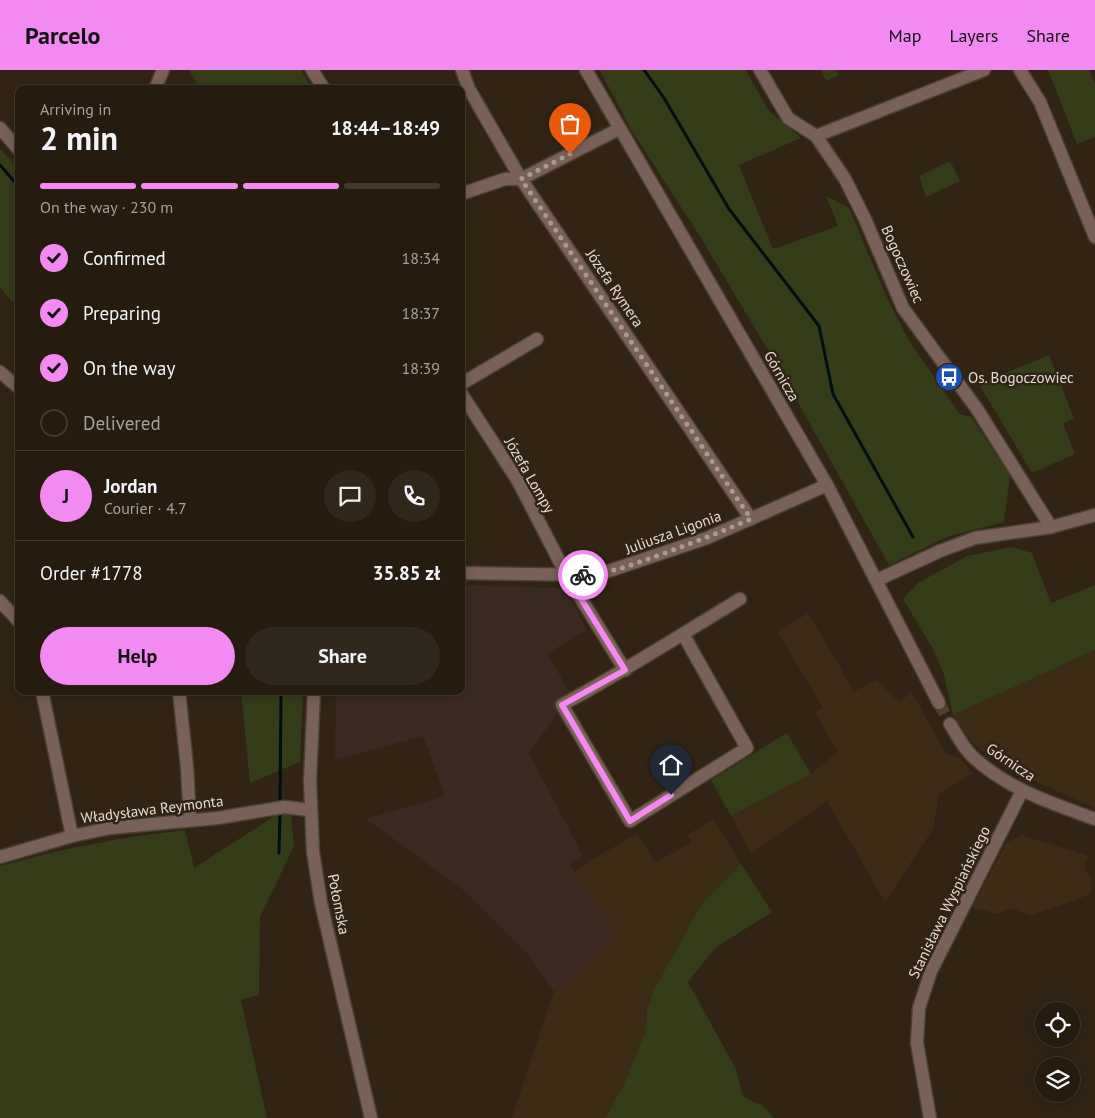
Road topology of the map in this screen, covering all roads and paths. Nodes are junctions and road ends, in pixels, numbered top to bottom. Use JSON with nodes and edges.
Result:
{"nodes":[{"id":1,"x":163,"y":70,"type":"edge"},
{"id":2,"x":312,"y":70,"type":"edge"},
{"id":3,"x":462,"y":70,"type":"edge"},
{"id":4,"x":586,"y":70,"type":"edge"},
{"id":5,"x":760,"y":70,"type":"edge"},
{"id":6,"x":984,"y":70,"type":"edge"},
{"id":7,"x":1020,"y":70,"type":"edge"},
{"id":8,"x":157,"y":85,"type":"edge"},
{"id":9,"x":321,"y":85,"type":"edge"},
{"id":10,"x":0,"y":128,"type":"edge"},
{"id":11,"x":619,"y":129,"type":"junction"},
{"id":12,"x":816,"y":136,"type":"junction"},
{"id":13,"x":15,"y":145,"type":"edge"},
{"id":14,"x":521,"y":179,"type":"junction"},
{"id":15,"x":465,"y":193,"type":"edge"},
{"id":16,"x":1095,"y":237,"type":"edge"},
{"id":17,"x":537,"y":339,"type":"dead end"},
{"id":18,"x":0,"y":372,"type":"edge"},
{"id":19,"x":465,"y":382,"type":"edge"},
{"id":20,"x":15,"y":385,"type":"edge"},
{"id":21,"x":465,"y":398,"type":"edge"},
{"id":22,"x":827,"y":485,"type":"junction"},
{"id":23,"x":1095,"y":515,"type":"edge"},
{"id":24,"x":751,"y":519,"type":"junction"},
{"id":25,"x":1051,"y":526,"type":"junction"},
{"id":26,"x":465,"y":573,"type":"edge"},
{"id":27,"x":567,"y":576,"type":"junction"},
{"id":28,"x":877,"y":580,"type":"junction"},
{"id":29,"x":740,"y":599,"type":"dead end"},
{"id":30,"x":0,"y":601,"type":"edge"},
{"id":31,"x":15,"y":618,"type":"edge"},
{"id":32,"x":683,"y":634,"type":"junction"},
{"id":33,"x":625,"y":670,"type":"junction"},
{"id":34,"x":43,"y":695,"type":"edge"},
{"id":35,"x":179,"y":695,"type":"edge"},
{"id":36,"x":314,"y":695,"type":"edge"},
{"id":37,"x":939,"y":704,"type":"tunnel mouth"},
{"id":38,"x":950,"y":724,"type":"tunnel mouth"},
{"id":39,"x":1022,"y":792,"type":"junction"},
{"id":40,"x":310,"y":810,"type":"junction"},
{"id":41,"x":190,"y":820,"type":"junction"},
{"id":42,"x":1095,"y":820,"type":"edge"},
{"id":43,"x":72,"y":836,"type":"junction"},
{"id":44,"x":0,"y":857,"type":"edge"},
{"id":45,"x":371,"y":1118,"type":"edge"},
{"id":46,"x":930,"y":1118,"type":"edge"}],
"edges":[{"from":1,"to":8,"type":"street"},
{"from":2,"to":9,"type":"street"},
{"from":3,"to":14,"type":"street","name":"Józefa Rymera"},
{"from":4,"to":11,"type":"street","name":"Górnicza"},
{"from":5,"to":12,"type":"street","name":"Bogoczowiec"},
{"from":6,"to":12,"type":"street"},
{"from":7,"to":16,"type":"street"},
{"from":10,"to":13,"type":"street"},
{"from":11,"to":14,"type":"street"},
{"from":11,"to":22,"type":"street","name":"Górnicza"},
{"from":12,"to":25,"type":"street","name":"Bogoczowiec"},
{"from":14,"to":15,"type":"street"},
{"from":14,"to":24,"type":"street","name":"Józefa Rymera"},
{"from":17,"to":19,"type":"street"},
{"from":18,"to":20,"type":"street"},
{"from":21,"to":27,"type":"street","name":"Józefa Lompy"},
{"from":22,"to":24,"type":"street","name":"Juliusza Ligonia"},
{"from":22,"to":28,"type":"street","name":"Górnicza"},
{"from":23,"to":25,"type":"street"},
{"from":24,"to":27,"type":"street","name":"Juliusza Ligonia"},
{"from":25,"to":28,"type":"street"},
{"from":26,"to":27,"type":"street","name":"Juliusza Ligonia"},
{"from":27,"to":33,"type":"street","name":"Józefa Lompy"},
{"from":28,"to":37,"type":"street","name":"Górnicza"},
{"from":29,"to":32,"type":"street"},
{"from":30,"to":31,"type":"street"},
{"from":32,"to":33,"type":"street"},
{"from":32,"to":33,"type":"street"},
{"from":34,"to":43,"type":"street"},
{"from":35,"to":41,"type":"street"},
{"from":36,"to":40,"type":"street","name":"Połomska"},
{"from":38,"to":39,"type":"street","name":"Górnicza"},
{"from":39,"to":42,"type":"street","name":"Górnicza"},
{"from":39,"to":46,"type":"street","name":"Stanisława Wyspiańskiego"},
{"from":40,"to":41,"type":"street","name":"Władysława Reymonta"},
{"from":40,"to":45,"type":"street","name":"Połomska"},
{"from":41,"to":43,"type":"street","name":"Władysława Reymonta"},
{"from":43,"to":44,"type":"street","name":"Władysława Reymonta"}]}
